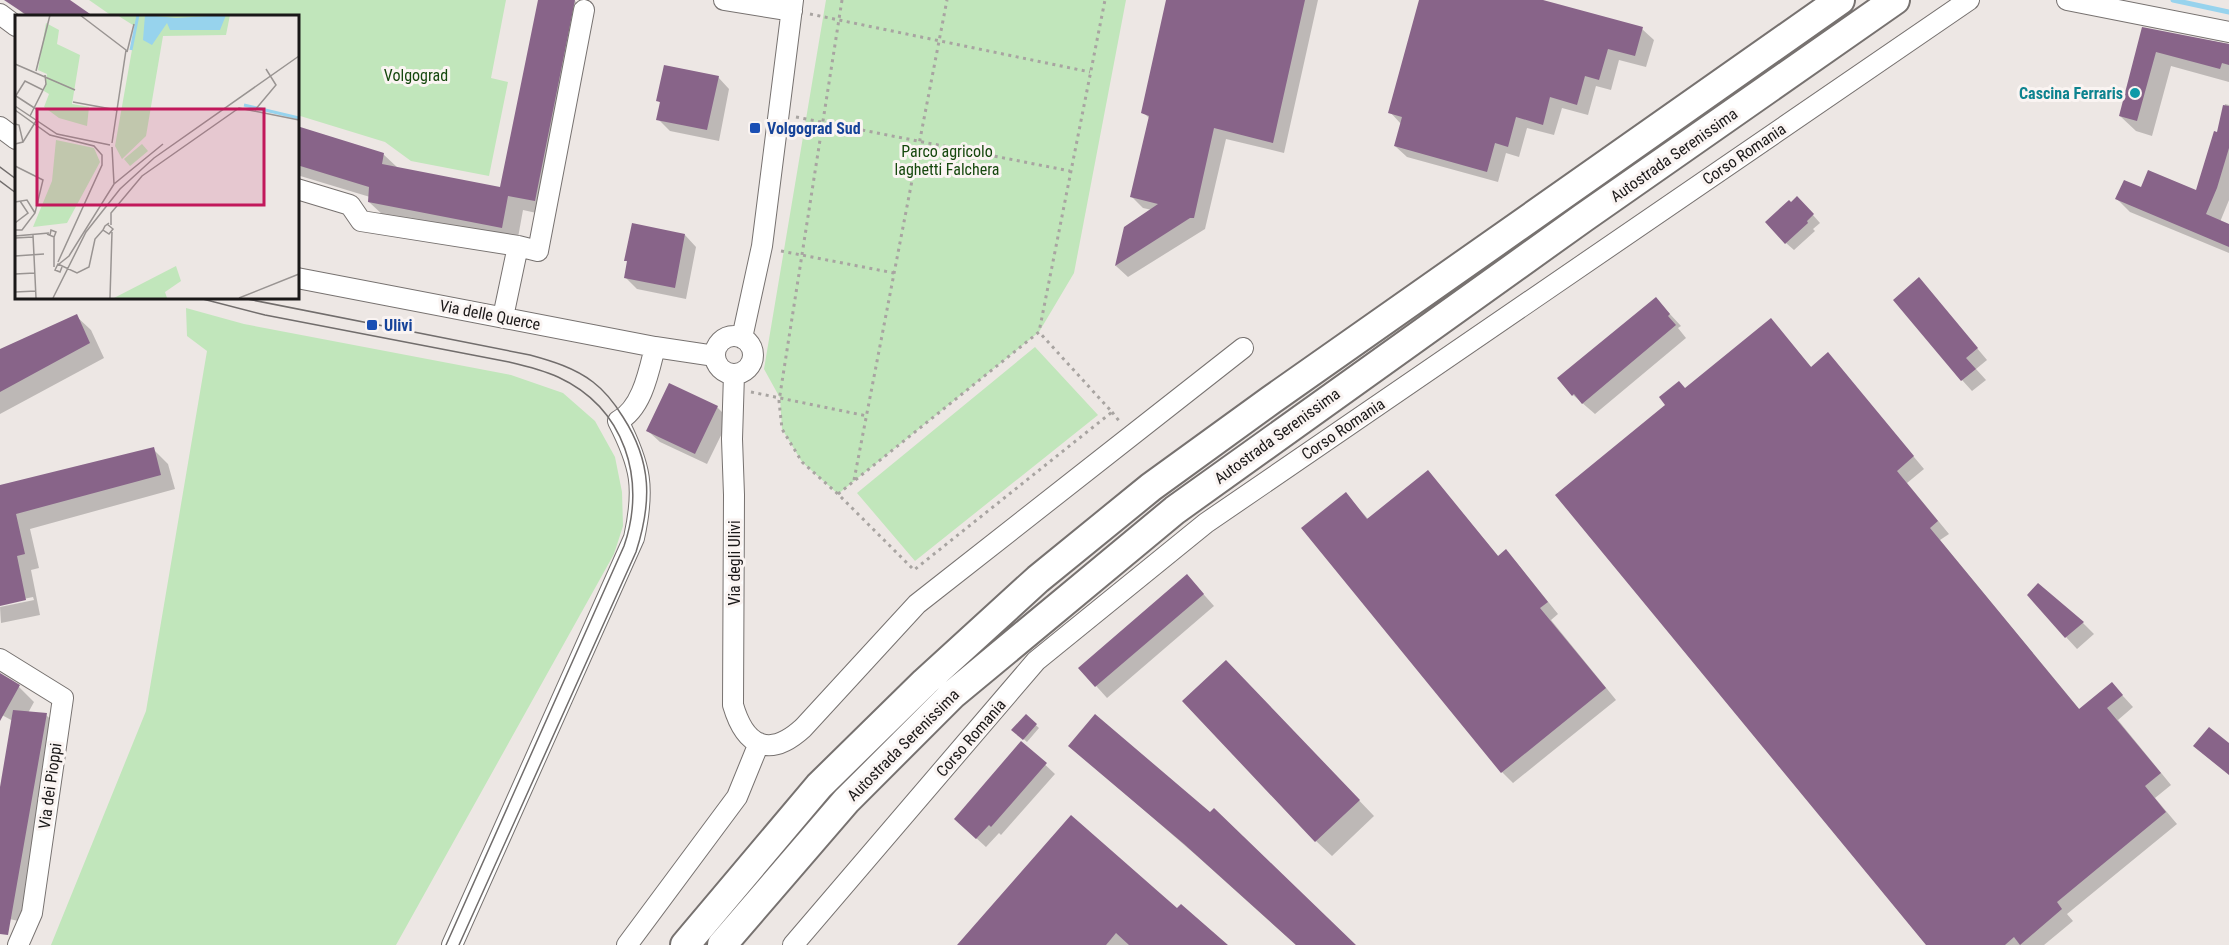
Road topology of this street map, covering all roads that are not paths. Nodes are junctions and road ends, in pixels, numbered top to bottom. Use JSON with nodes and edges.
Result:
{"nodes":[{"id":1,"x":724,"y":0,"type":"edge"},
{"id":2,"x":1840,"y":0,"type":"edge"},
{"id":3,"x":1895,"y":0,"type":"edge"},
{"id":4,"x":1969,"y":0,"type":"edge"},
{"id":5,"x":2067,"y":0,"type":"edge"},
{"id":6,"x":792,"y":5,"type":"edge"},
{"id":7,"x":2146,"y":8,"type":"edge"},
{"id":8,"x":584,"y":10,"type":"dead end"},
{"id":9,"x":0,"y":14,"type":"edge"},
{"id":10,"x":15,"y":25,"type":"edge"},
{"id":11,"x":2229,"y":32,"type":"edge"},
{"id":12,"x":0,"y":127,"type":"edge"},
{"id":13,"x":15,"y":138,"type":"edge"},
{"id":14,"x":298,"y":189,"type":"edge"},
{"id":15,"x":518,"y":246,"type":"junction"},
{"id":16,"x":298,"y":278,"type":"edge"},
{"id":17,"x":748,"y":313,"type":"junction"},
{"id":18,"x":503,"y":317,"type":"junction"},
{"id":19,"x":742,"y":338,"type":"junction"},
{"id":20,"x":655,"y":347,"type":"junction"},
{"id":21,"x":1243,"y":348,"type":"dead end"},
{"id":22,"x":682,"y":351,"type":"junction"},
{"id":23,"x":715,"y":356,"type":"junction"},
{"id":24,"x":734,"y":381,"type":"junction"},
{"id":25,"x":0,"y":658,"type":"edge"},
{"id":26,"x":759,"y":743,"type":"junction"},
{"id":27,"x":18,"y":945,"type":"edge"},
{"id":28,"x":452,"y":945,"type":"edge"},
{"id":29,"x":627,"y":945,"type":"edge"},
{"id":30,"x":685,"y":945,"type":"edge"},
{"id":31,"x":722,"y":945,"type":"edge"},
{"id":32,"x":793,"y":945,"type":"edge"}],
"edges":[{"from":1,"to":6,"type":"street"},
{"from":2,"to":30,"type":"highway","name":"Autostrada Serenissima"},
{"from":3,"to":31,"type":"highway","name":"Autostrada Serenissima"},
{"from":4,"to":32,"type":"street","name":"Corso Romania"},
{"from":5,"to":7,"type":"street"},
{"from":6,"to":17,"type":"street"},
{"from":7,"to":11,"type":"street"},
{"from":8,"to":15,"type":"street"},
{"from":9,"to":10,"type":"street"},
{"from":12,"to":13,"type":"street"},
{"from":14,"to":15,"type":"street"},
{"from":15,"to":18,"type":"street"},
{"from":16,"to":18,"type":"street","name":"Via delle Querce"},
{"from":17,"to":19,"type":"street"},
{"from":17,"to":22,"type":"street"},
{"from":18,"to":20,"type":"street","name":"Via delle Querce"},
{"from":19,"to":23,"type":"street"},
{"from":19,"to":24,"type":"street"},
{"from":20,"to":22,"type":"street","name":"Via delle Querce"},
{"from":20,"to":28,"type":"street"},
{"from":21,"to":26,"type":"street"},
{"from":22,"to":23,"type":"street","name":"Via delle Querce"},
{"from":23,"to":24,"type":"street"},
{"from":24,"to":26,"type":"street","name":"Via degli Ulivi"},
{"from":25,"to":27,"type":"street","name":"Via dei Pioppi"},
{"from":26,"to":29,"type":"street"}]}
